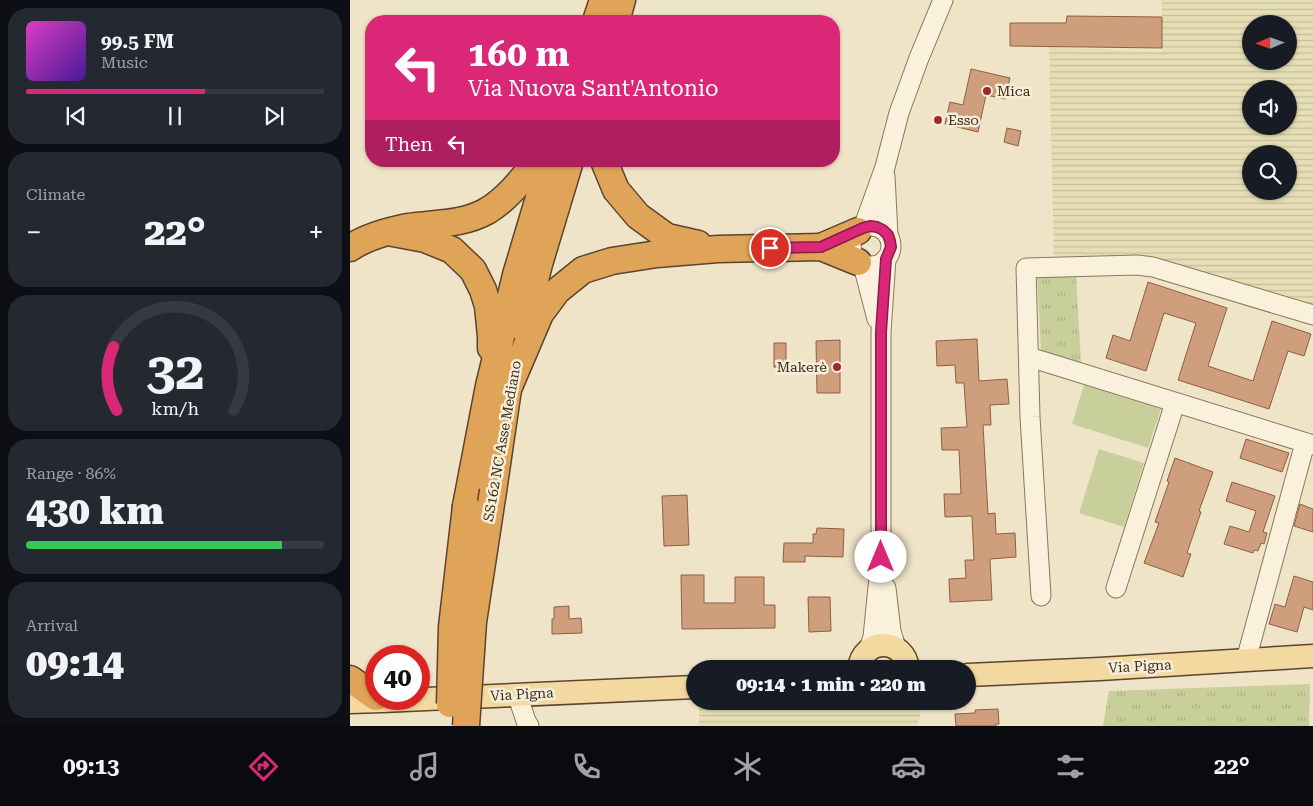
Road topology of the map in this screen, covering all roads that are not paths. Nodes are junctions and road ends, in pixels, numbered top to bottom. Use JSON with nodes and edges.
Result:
{"nodes":[{"id":1,"x":603,"y":0,"type":"edge"},
{"id":2,"x":622,"y":0,"type":"edge"},
{"id":3,"x":943,"y":0,"type":"edge"},
{"id":4,"x":598,"y":15,"type":"edge"},
{"id":5,"x":618,"y":15,"type":"edge"},
{"id":6,"x":532,"y":167,"type":"edge"},
{"id":7,"x":548,"y":167,"type":"edge"},
{"id":8,"x":568,"y":167,"type":"edge"},
{"id":9,"x":606,"y":167,"type":"edge"},
{"id":10,"x":885,"y":167,"type":"junction"},
{"id":11,"x":860,"y":229,"type":"junction"},
{"id":12,"x":388,"y":232,"type":"junction"},
{"id":13,"x":888,"y":235,"type":"junction"},
{"id":14,"x":821,"y":247,"type":"junction"},
{"id":15,"x":350,"y":248,"type":"edge"},
{"id":16,"x":718,"y":249,"type":"junction"},
{"id":17,"x":886,"y":259,"type":"junction"},
{"id":18,"x":860,"y":263,"type":"junction"},
{"id":19,"x":1313,"y":315,"type":"edge"},
{"id":20,"x":881,"y":332,"type":"junction"},
{"id":21,"x":1029,"y":357,"type":"junction"},
{"id":22,"x":499,"y":387,"type":"junction"},
{"id":23,"x":1175,"y":403,"type":"junction"},
{"id":24,"x":1309,"y":444,"type":"edge"},
{"id":25,"x":881,"y":557,"type":"junction"},
{"id":26,"x":1116,"y":588,"type":"dead end"},
{"id":27,"x":1041,"y":596,"type":"dead end"},
{"id":28,"x":1313,"y":656,"type":"edge"},
{"id":29,"x":903,"y":659,"type":"edge"},
{"id":30,"x":859,"y":660,"type":"edge"},
{"id":31,"x":860,"y":660,"type":"edge"},
{"id":32,"x":1246,"y":660,"type":"junction"},
{"id":33,"x":976,"y":674,"type":"edge"},
{"id":34,"x":350,"y":679,"type":"edge"},
{"id":35,"x":686,"y":687,"type":"edge"},
{"id":36,"x":365,"y":689,"type":"edge"},
{"id":37,"x":517,"y":694,"type":"junction"},
{"id":38,"x":430,"y":697,"type":"edge"},
{"id":39,"x":365,"y":700,"type":"edge"},
{"id":40,"x":350,"y":702,"type":"edge"},
{"id":41,"x":450,"y":726,"type":"edge"},
{"id":42,"x":466,"y":726,"type":"edge"},
{"id":43,"x":529,"y":726,"type":"edge"}],
"edges":[{"from":1,"to":4,"type":"highway"},
{"from":2,"to":5,"type":"highway"},
{"from":3,"to":10,"type":"street"},
{"from":6,"to":12,"type":"highway"},
{"from":7,"to":22,"type":"highway","name":"SS162 NC Asse Mediano"},
{"from":8,"to":22,"type":"highway","name":"SS162 NC Asse Mediano"},
{"from":9,"to":16,"type":"highway"},
{"from":10,"to":11,"type":"street"},
{"from":10,"to":13,"type":"street"},
{"from":11,"to":13,"type":"street"},
{"from":11,"to":14,"type":"highway"},
{"from":11,"to":18,"type":"street"},
{"from":12,"to":15,"type":"highway"},
{"from":12,"to":22,"type":"highway"},
{"from":13,"to":17,"type":"street"},
{"from":14,"to":16,"type":"highway"},
{"from":14,"to":18,"type":"highway"},
{"from":16,"to":22,"type":"highway"},
{"from":17,"to":18,"type":"street"},
{"from":17,"to":20,"type":"street"},
{"from":18,"to":20,"type":"street"},
{"from":19,"to":21,"type":"street"},
{"from":20,"to":25,"type":"street"},
{"from":21,"to":23,"type":"street"},
{"from":21,"to":27,"type":"street"},
{"from":22,"to":41,"type":"highway","name":"SS162 NC Asse Mediano","bridge":true},
{"from":22,"to":42,"type":"highway","name":"SS162 NC Asse Mediano","bridge":true},
{"from":23,"to":24,"type":"street"},
{"from":23,"to":26,"type":"street"},
{"from":24,"to":32,"type":"street"},
{"from":25,"to":29,"type":"street"},
{"from":25,"to":30,"type":"street"},
{"from":28,"to":32,"type":"main road","name":"Via Pigna"},
{"from":29,"to":31,"type":"main road"},
{"from":32,"to":33,"type":"main road","name":"Via Pigna"},
{"from":34,"to":36,"type":"highway"},
{"from":35,"to":37,"type":"main road","name":"Via Pigna"},
{"from":37,"to":38,"type":"main road","name":"Via Pigna"},
{"from":37,"to":43,"type":"street"},
{"from":39,"to":40,"type":"main road","name":"Via Pigna"}]}
